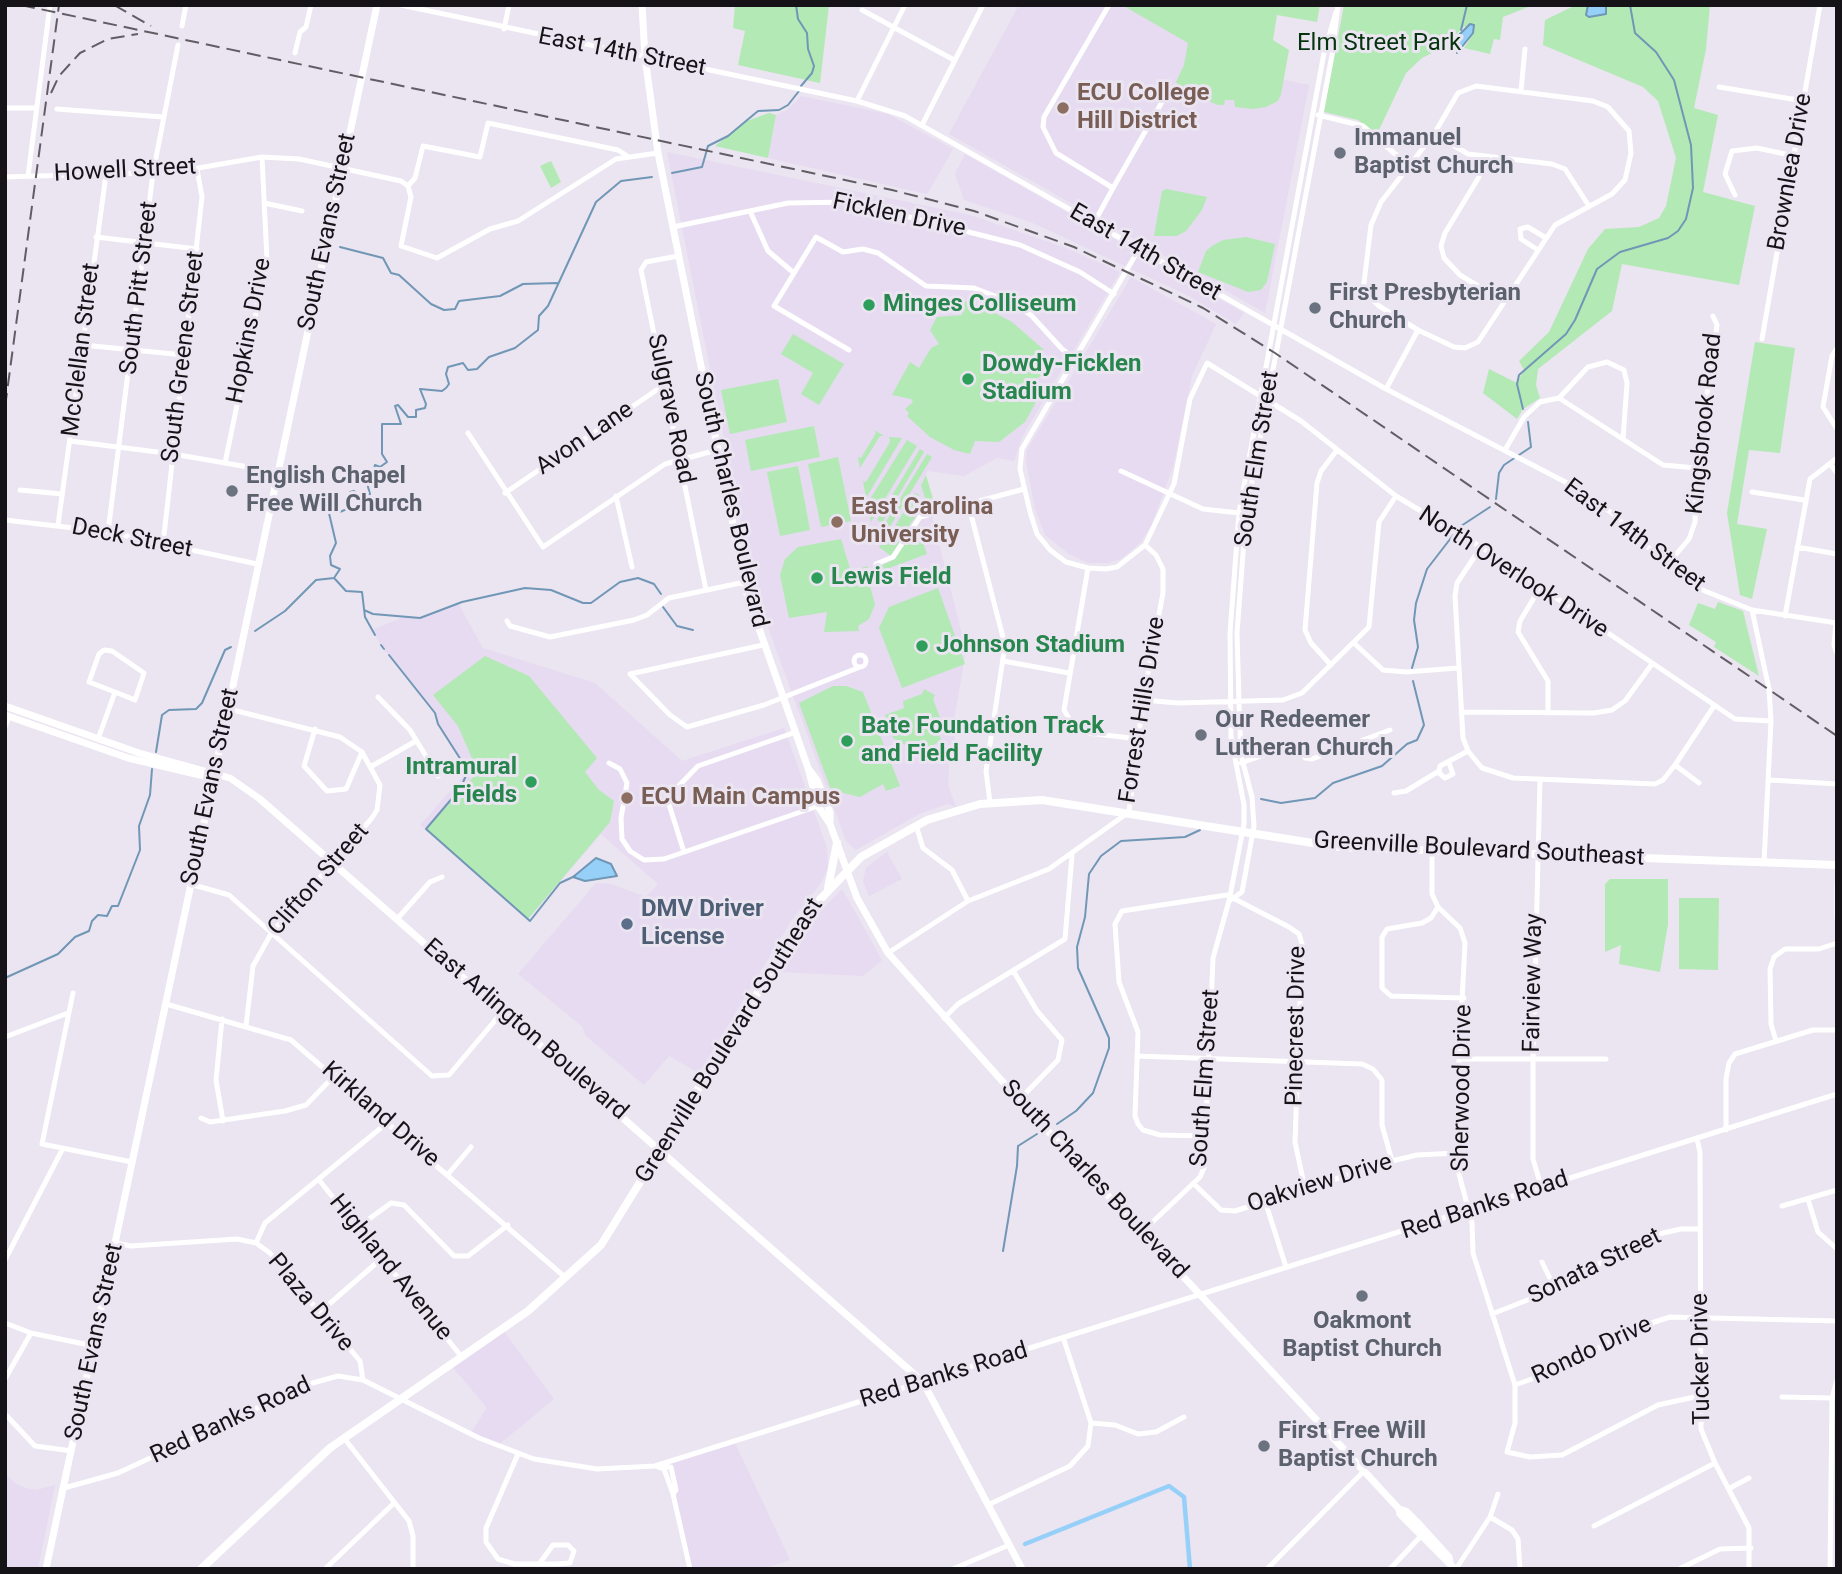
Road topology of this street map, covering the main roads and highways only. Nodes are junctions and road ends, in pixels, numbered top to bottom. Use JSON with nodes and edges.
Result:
{"nodes":[{"id":1,"x":377,"y":5,"type":"edge"},
{"id":2,"x":642,"y":5,"type":"edge"},
{"id":3,"x":8,"y":711,"type":"edge"},
{"id":4,"x":808,"y":768,"type":"junction"},
{"id":5,"x":213,"y":774,"type":"junction"},
{"id":6,"x":831,"y":824,"type":"junction"},
{"id":7,"x":837,"y":843,"type":"junction"},
{"id":8,"x":1837,"y":865,"type":"edge"},
{"id":9,"x":847,"y":869,"type":"junction"},
{"id":10,"x":828,"y":888,"type":"junction"},
{"id":11,"x":661,"y":1150,"type":"junction"},
{"id":12,"x":1401,"y":1512,"type":"junction"},
{"id":13,"x":1452,"y":1564,"type":"edge"},
{"id":14,"x":46,"y":1569,"type":"edge"},
{"id":15,"x":201,"y":1569,"type":"edge"},
{"id":16,"x":1022,"y":1569,"type":"edge"}],
"edges":[{"from":1,"to":5,"type":"main road","name":"South Evans Street"},
{"from":2,"to":4,"type":"main road","name":"South Charles Boulevard"},
{"from":3,"to":5,"type":"main road","name":"East Arlington Boulevard"},
{"from":4,"to":6,"type":"main road","name":"South Charles Boulevard"},
{"from":4,"to":6,"type":"main road","name":"South Charles Boulevard"},
{"from":5,"to":11,"type":"main road","name":"East Arlington Boulevard"},
{"from":5,"to":14,"type":"main road","name":"South Evans Street"},
{"from":6,"to":7,"type":"main road","name":"South Charles Boulevard"},
{"from":7,"to":9,"type":"main road","name":"South Charles Boulevard"},
{"from":7,"to":10,"type":"highway"},
{"from":8,"to":9,"type":"highway","name":"Greenville Boulevard Southeast"},
{"from":9,"to":10,"type":"highway","name":"Greenville Boulevard Southeast"},
{"from":9,"to":12,"type":"main road","name":"South Charles Boulevard"},
{"from":10,"to":11,"type":"highway","name":"Greenville Boulevard Southeast"},
{"from":11,"to":15,"type":"highway","name":"Greenville Boulevard Southeast"},
{"from":11,"to":16,"type":"main road","name":"East Arlington Boulevard"},
{"from":12,"to":13,"type":"main road","name":"South Charles Boulevard"},
{"from":12,"to":13,"type":"main road","name":"South Charles Boulevard"}]}
